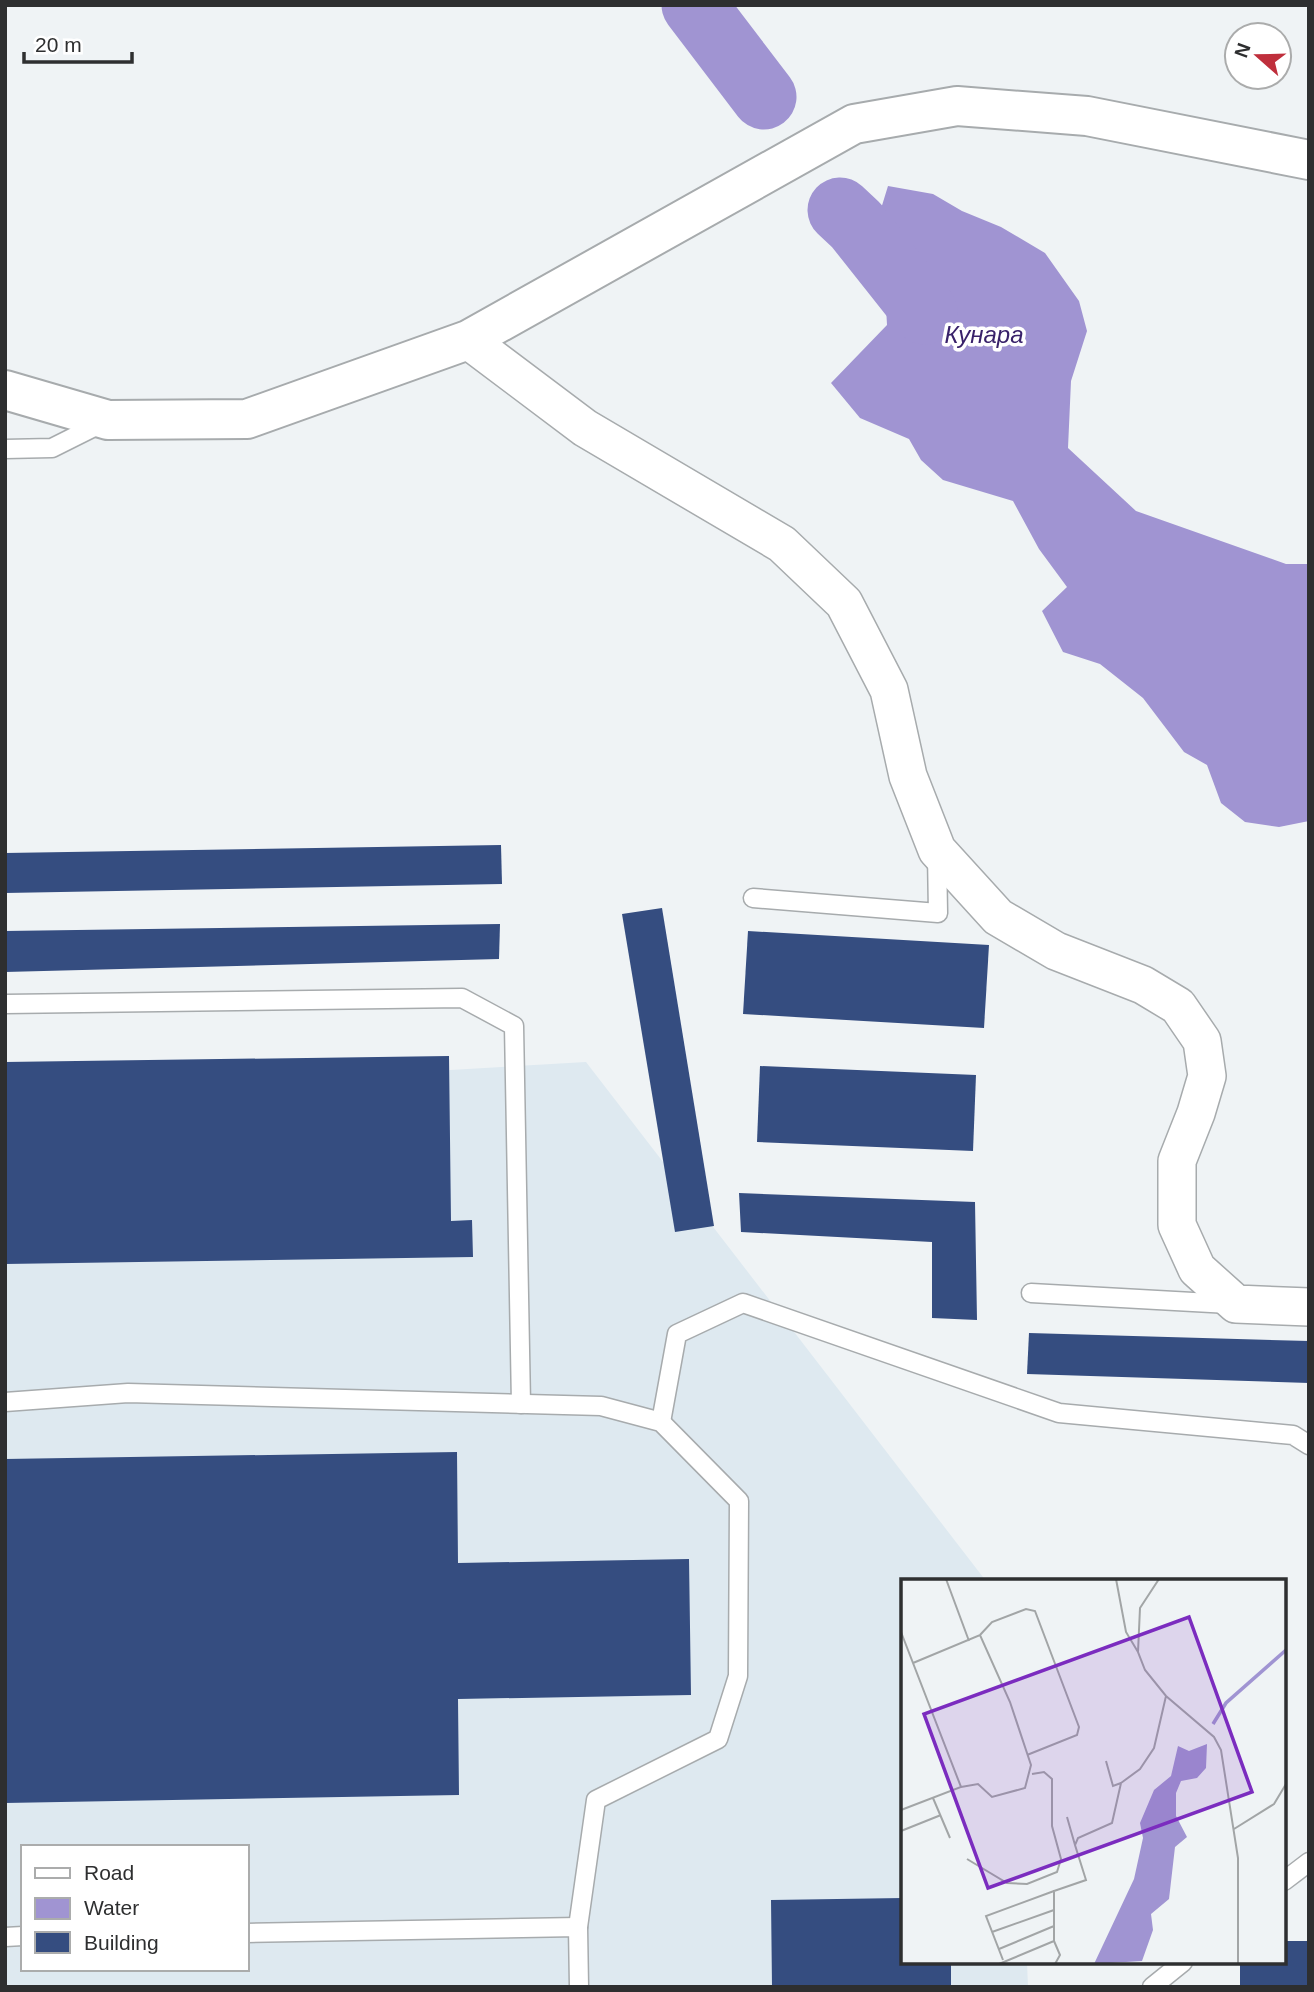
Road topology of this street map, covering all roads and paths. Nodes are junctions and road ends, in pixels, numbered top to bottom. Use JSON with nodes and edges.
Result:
{"nodes":[{"id":1,"x":1309,"y":160,"type":"edge"},
{"id":2,"x":468,"y":340,"type":"junction"},
{"id":3,"x":5,"y":390,"type":"edge"},
{"id":4,"x":108,"y":420,"type":"junction"},
{"id":5,"x":5,"y":449,"type":"edge"},
{"id":6,"x":937,"y":849,"type":"junction"},
{"id":7,"x":753,"y":898,"type":"dead end"},
{"id":8,"x":5,"y":1004,"type":"edge"},
{"id":9,"x":1031,"y":1293,"type":"dead end"},
{"id":10,"x":1236,"y":1304,"type":"junction"},
{"id":11,"x":1309,"y":1307,"type":"edge"},
{"id":12,"x":5,"y":1402,"type":"edge"},
{"id":13,"x":521,"y":1404,"type":"junction"},
{"id":14,"x":661,"y":1422,"type":"junction"},
{"id":15,"x":1309,"y":1445,"type":"edge"},
{"id":16,"x":1309,"y":1862,"type":"edge"},
{"id":17,"x":1286,"y":1879,"type":"edge"},
{"id":18,"x":578,"y":1927,"type":"junction"},
{"id":19,"x":248,"y":1933,"type":"edge"},
{"id":20,"x":1181,"y":1964,"type":"edge"},
{"id":21,"x":579,"y":1987,"type":"edge"},
{"id":22,"x":1152,"y":1987,"type":"edge"}],
"edges":[{"from":1,"to":2,"type":"street"},
{"from":2,"to":4,"type":"street"},
{"from":2,"to":6,"type":"street"},
{"from":3,"to":4,"type":"street"},
{"from":4,"to":5,"type":"lane"},
{"from":6,"to":7,"type":"lane"},
{"from":6,"to":10,"type":"street"},
{"from":8,"to":13,"type":"lane"},
{"from":9,"to":10,"type":"lane"},
{"from":10,"to":11,"type":"street"},
{"from":12,"to":13,"type":"lane"},
{"from":13,"to":14,"type":"lane"},
{"from":14,"to":15,"type":"lane"},
{"from":14,"to":18,"type":"lane"},
{"from":16,"to":17,"type":"lane"},
{"from":18,"to":19,"type":"lane"},
{"from":18,"to":21,"type":"lane"},
{"from":20,"to":22,"type":"lane"}]}
